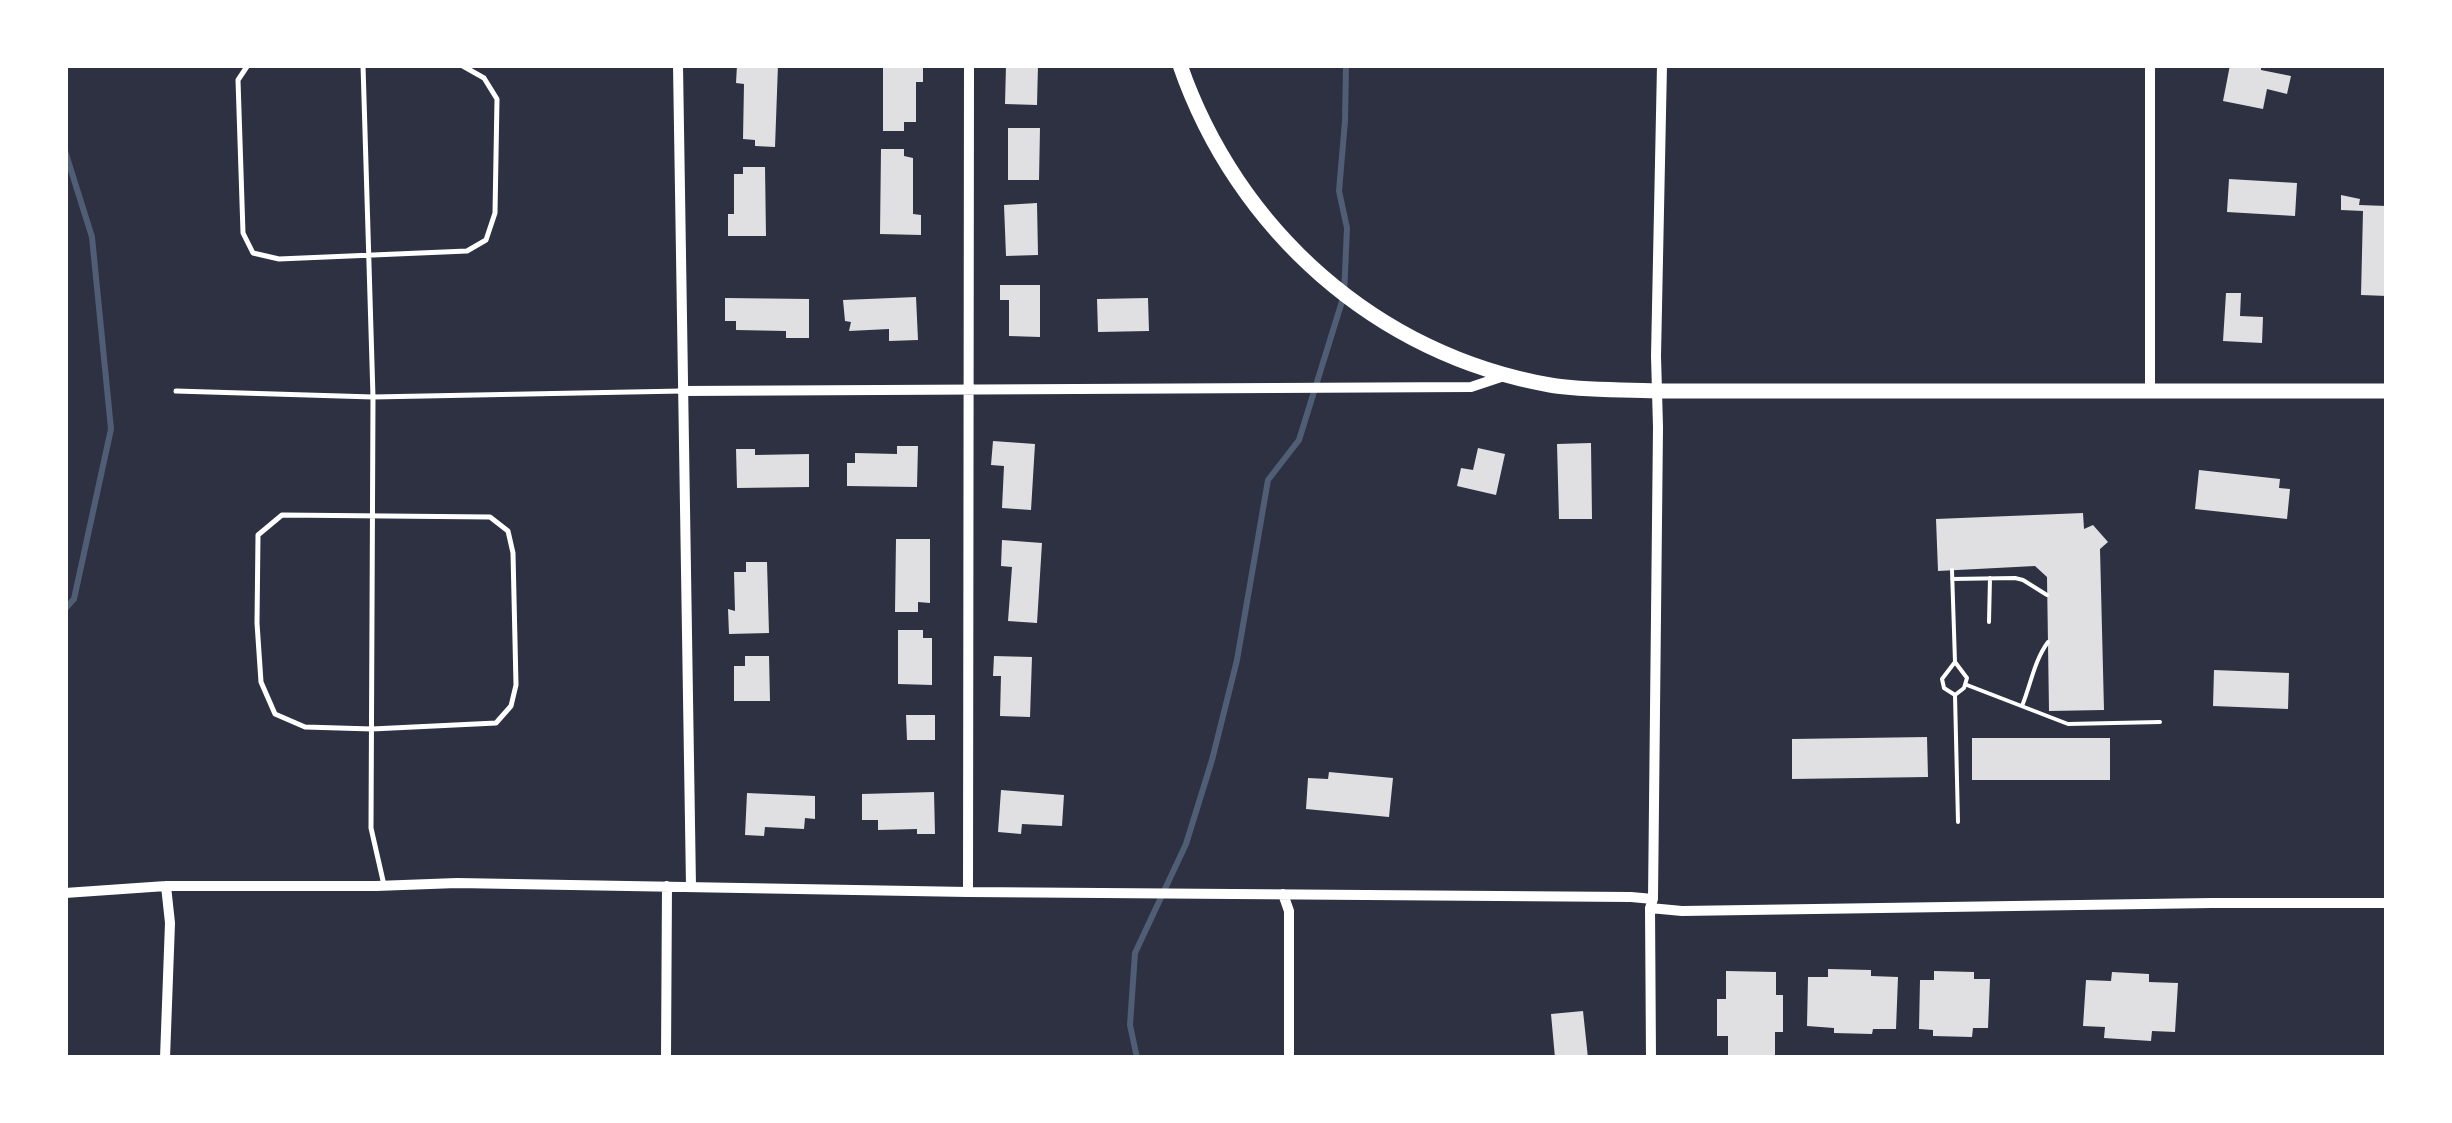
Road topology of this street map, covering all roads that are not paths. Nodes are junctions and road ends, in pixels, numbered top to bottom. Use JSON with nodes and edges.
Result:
{"nodes":[{"id":1,"x":248,"y":65,"type":"edge"},
{"id":2,"x":363,"y":65,"type":"edge"},
{"id":3,"x":461,"y":65,"type":"edge"},
{"id":4,"x":678,"y":65,"type":"edge"},
{"id":5,"x":969,"y":65,"type":"edge"},
{"id":6,"x":1180,"y":65,"type":"edge"},
{"id":7,"x":1662,"y":65,"type":"edge"},
{"id":8,"x":2150,"y":65,"type":"edge"},
{"id":9,"x":368,"y":257,"type":"junction"},
{"id":10,"x":1506,"y":375,"type":"junction"},
{"id":11,"x":969,"y":390,"type":"junction"},
{"id":12,"x":1657,"y":390,"type":"junction"},
{"id":13,"x":2150,"y":390,"type":"junction"},
{"id":14,"x":176,"y":391,"type":"dead end"},
{"id":15,"x":682,"y":391,"type":"junction"},
{"id":16,"x":2387,"y":391,"type":"edge"},
{"id":17,"x":372,"y":397,"type":"junction"},
{"id":18,"x":372,"y":517,"type":"junction"},
{"id":19,"x":372,"y":729,"type":"junction"},
{"id":20,"x":166,"y":886,"type":"junction"},
{"id":21,"x":384,"y":886,"type":"junction"},
{"id":22,"x":667,"y":886,"type":"junction"},
{"id":23,"x":690,"y":886,"type":"junction"},
{"id":24,"x":968,"y":892,"type":"junction"},
{"id":25,"x":65,"y":893,"type":"edge"},
{"id":26,"x":1284,"y":894,"type":"junction"},
{"id":27,"x":1652,"y":903,"type":"junction"},
{"id":28,"x":2387,"y":903,"type":"edge"},
{"id":29,"x":165,"y":1058,"type":"edge"},
{"id":30,"x":666,"y":1058,"type":"edge"},
{"id":31,"x":1289,"y":1058,"type":"edge"},
{"id":32,"x":1651,"y":1058,"type":"edge"}],
"edges":[{"from":1,"to":9,"type":"lane"},
{"from":2,"to":9,"type":"lane"},
{"from":3,"to":9,"type":"lane"},
{"from":4,"to":15,"type":"street"},
{"from":5,"to":11,"type":"street"},
{"from":6,"to":10,"type":"main road"},
{"from":7,"to":12,"type":"street"},
{"from":8,"to":13,"type":"street"},
{"from":9,"to":17,"type":"lane"},
{"from":10,"to":11,"type":"street"},
{"from":10,"to":12,"type":"main road"},
{"from":11,"to":15,"type":"street"},
{"from":11,"to":24,"type":"street"},
{"from":12,"to":13,"type":"main road"},
{"from":12,"to":27,"type":"street"},
{"from":13,"to":16,"type":"main road"},
{"from":14,"to":17,"type":"lane"},
{"from":15,"to":17,"type":"lane"},
{"from":15,"to":23,"type":"street"},
{"from":17,"to":18,"type":"lane"},
{"from":18,"to":19,"type":"lane"},
{"from":18,"to":19,"type":"lane"},
{"from":18,"to":19,"type":"lane"},
{"from":19,"to":21,"type":"lane"},
{"from":20,"to":21,"type":"street"},
{"from":20,"to":25,"type":"street"},
{"from":20,"to":29,"type":"street"},
{"from":21,"to":22,"type":"street"},
{"from":22,"to":23,"type":"street"},
{"from":22,"to":30,"type":"street"},
{"from":23,"to":24,"type":"street"},
{"from":24,"to":26,"type":"street"},
{"from":26,"to":27,"type":"street"},
{"from":26,"to":31,"type":"street"},
{"from":27,"to":28,"type":"street"},
{"from":27,"to":32,"type":"street"}]}
